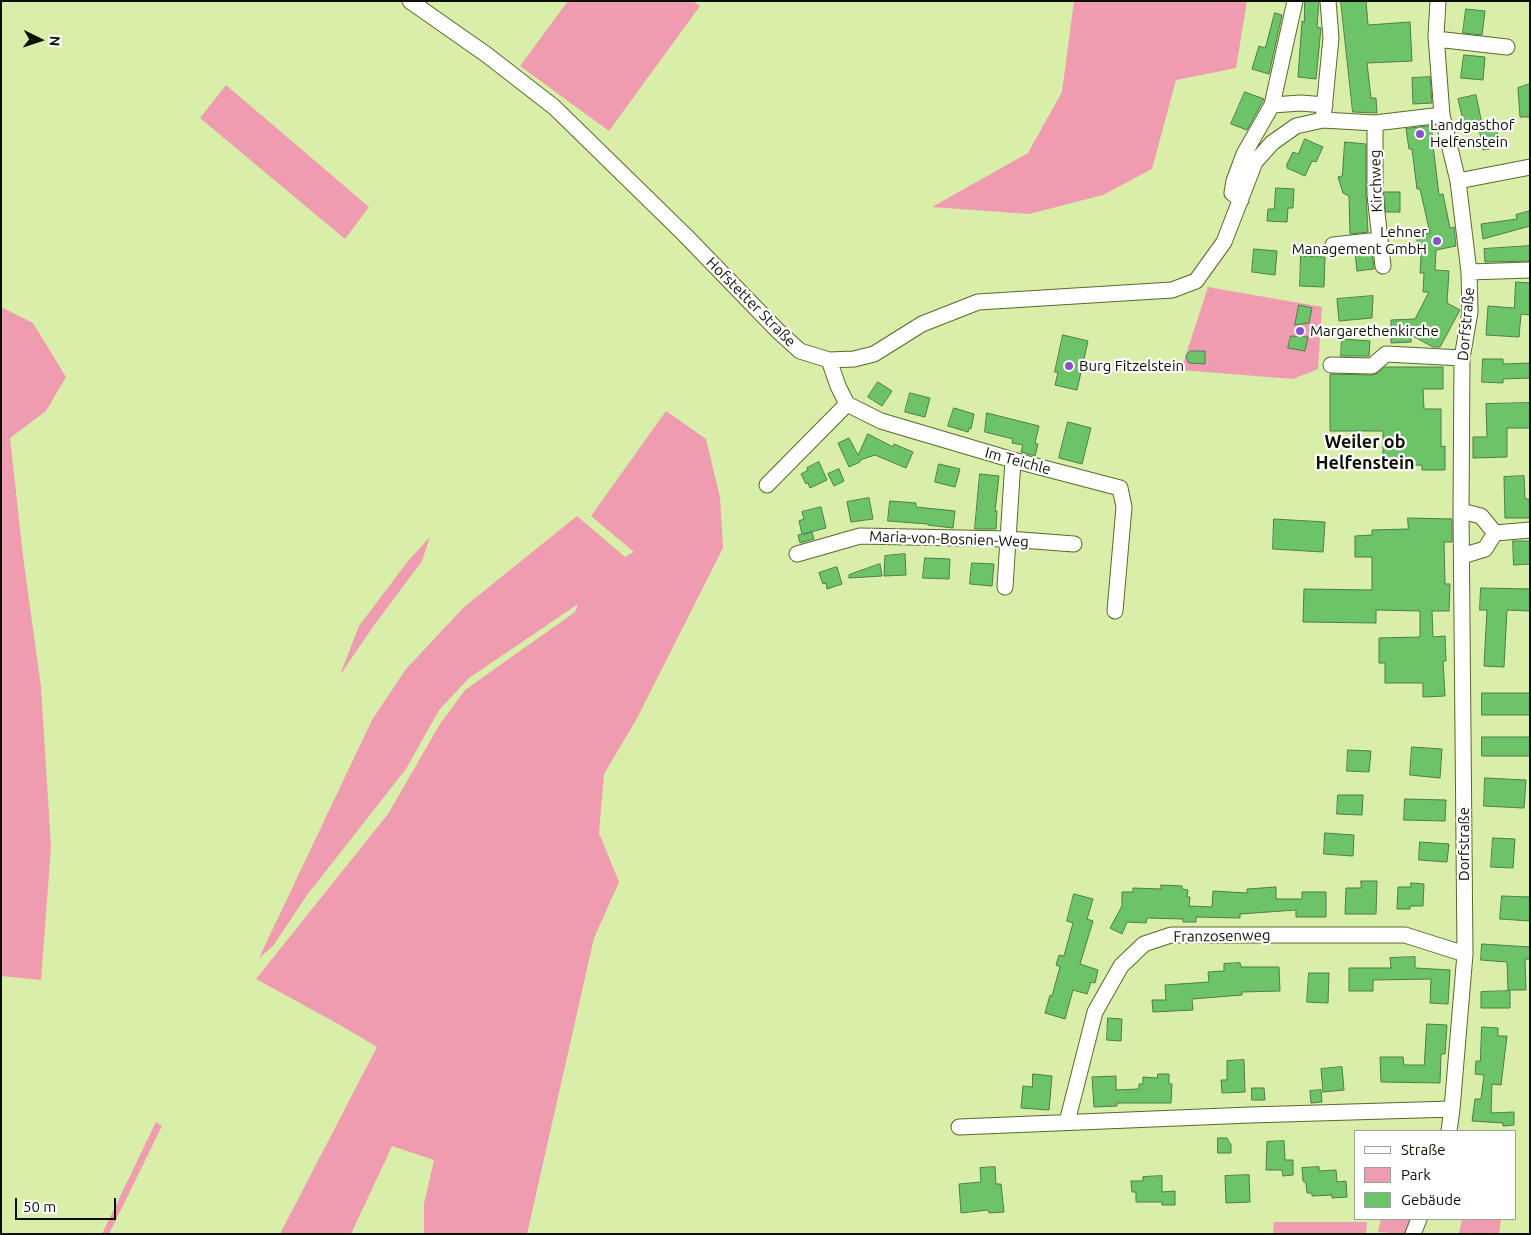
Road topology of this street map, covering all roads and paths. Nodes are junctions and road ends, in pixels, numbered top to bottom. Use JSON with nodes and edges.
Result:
{"nodes":[{"id":1,"x":410,"y":1,"type":"edge"},
{"id":2,"x":1294,"y":1,"type":"edge"},
{"id":3,"x":1328,"y":1,"type":"edge"},
{"id":4,"x":1438,"y":1,"type":"edge"},
{"id":5,"x":1436,"y":39,"type":"junction"},
{"id":6,"x":1508,"y":47,"type":"dead end"},
{"id":7,"x":1272,"y":105,"type":"junction"},
{"id":8,"x":1325,"y":105,"type":"junction"},
{"id":9,"x":1442,"y":115,"type":"junction"},
{"id":10,"x":1323,"y":120,"type":"junction"},
{"id":11,"x":1375,"y":123,"type":"junction"},
{"id":12,"x":1530,"y":167,"type":"edge"},
{"id":13,"x":1458,"y":181,"type":"junction"},
{"id":14,"x":1240,"y":200,"type":"junction"},
{"id":15,"x":1380,"y":240,"type":"junction"},
{"id":16,"x":1333,"y":245,"type":"dead end"},
{"id":17,"x":1383,"y":266,"type":"dead end"},
{"id":18,"x":1530,"y":270,"type":"edge"},
{"id":19,"x":1469,"y":272,"type":"junction"},
{"id":20,"x":1462,"y":358,"type":"junction"},
{"id":21,"x":829,"y":360,"type":"junction"},
{"id":22,"x":1331,"y":365,"type":"dead end"},
{"id":23,"x":847,"y":404,"type":"junction"},
{"id":24,"x":1013,"y":460,"type":"junction"},
{"id":25,"x":767,"y":485,"type":"dead end"},
{"id":26,"x":1462,"y":511,"type":"junction"},
{"id":27,"x":1530,"y":530,"type":"edge"},
{"id":28,"x":1495,"y":533,"type":"junction"},
{"id":29,"x":1008,"y":539,"type":"junction"},
{"id":30,"x":1074,"y":544,"type":"dead end"},
{"id":31,"x":797,"y":554,"type":"dead end"},
{"id":32,"x":1462,"y":556,"type":"junction"},
{"id":33,"x":1005,"y":587,"type":"dead end"},
{"id":34,"x":1115,"y":611,"type":"dead end"},
{"id":35,"x":1465,"y":954,"type":"junction"},
{"id":36,"x":1452,"y":1109,"type":"junction"},
{"id":37,"x":1067,"y":1122,"type":"junction"},
{"id":38,"x":959,"y":1127,"type":"dead end"},
{"id":39,"x":1449,"y":1130,"type":"edge"},
{"id":40,"x":1419,"y":1220,"type":"edge"},
{"id":41,"x":1413,"y":1234,"type":"edge"}],
"edges":[{"from":1,"to":21,"type":"street","name":"Hofstetter Straße"},
{"from":2,"to":7,"type":"street"},
{"from":3,"to":8,"type":"street"},
{"from":4,"to":5,"type":"street","name":"Dorfstraße"},
{"from":5,"to":6,"type":"street"},
{"from":5,"to":9,"type":"street","name":"Dorfstraße"},
{"from":7,"to":8,"type":"street"},
{"from":7,"to":14,"type":"street"},
{"from":8,"to":10,"type":"street"},
{"from":9,"to":11,"type":"street","name":"Hofstetter Straße"},
{"from":9,"to":13,"type":"street","name":"Dorfstraße"},
{"from":10,"to":11,"type":"street","name":"Hofstetter Straße"},
{"from":10,"to":14,"type":"street","name":"Hofstetter Straße"},
{"from":11,"to":15,"type":"street","name":"Kirchweg"},
{"from":12,"to":13,"type":"street"},
{"from":13,"to":19,"type":"street","name":"Dorfstraße"},
{"from":14,"to":21,"type":"street","name":"Hofstetter Straße"},
{"from":15,"to":16,"type":"street"},
{"from":15,"to":17,"type":"street","name":"Kirchweg"},
{"from":18,"to":19,"type":"street"},
{"from":19,"to":20,"type":"street","name":"Dorfstraße"},
{"from":20,"to":22,"type":"street"},
{"from":20,"to":26,"type":"street","name":"Dorfstraße"},
{"from":21,"to":23,"type":"street"},
{"from":23,"to":24,"type":"street","name":"Im Teichle"},
{"from":23,"to":25,"type":"street"},
{"from":24,"to":29,"type":"street"},
{"from":24,"to":34,"type":"street","name":"Im Teichle"},
{"from":26,"to":28,"type":"street"},
{"from":26,"to":32,"type":"street","name":"Dorfstraße"},
{"from":27,"to":28,"type":"street"},
{"from":28,"to":32,"type":"street"},
{"from":29,"to":30,"type":"street","name":"Maria-von-Bosnien-Weg"},
{"from":29,"to":31,"type":"street","name":"Maria-von-Bosnien-Weg"},
{"from":29,"to":33,"type":"street"},
{"from":32,"to":35,"type":"street","name":"Dorfstraße"},
{"from":35,"to":36,"type":"street","name":"Dorfstraße"},
{"from":35,"to":37,"type":"street","name":"Franzosenweg"},
{"from":36,"to":37,"type":"street"},
{"from":36,"to":39,"type":"street","name":"Dorfstraße"},
{"from":37,"to":38,"type":"street"},
{"from":40,"to":41,"type":"street"}]}
